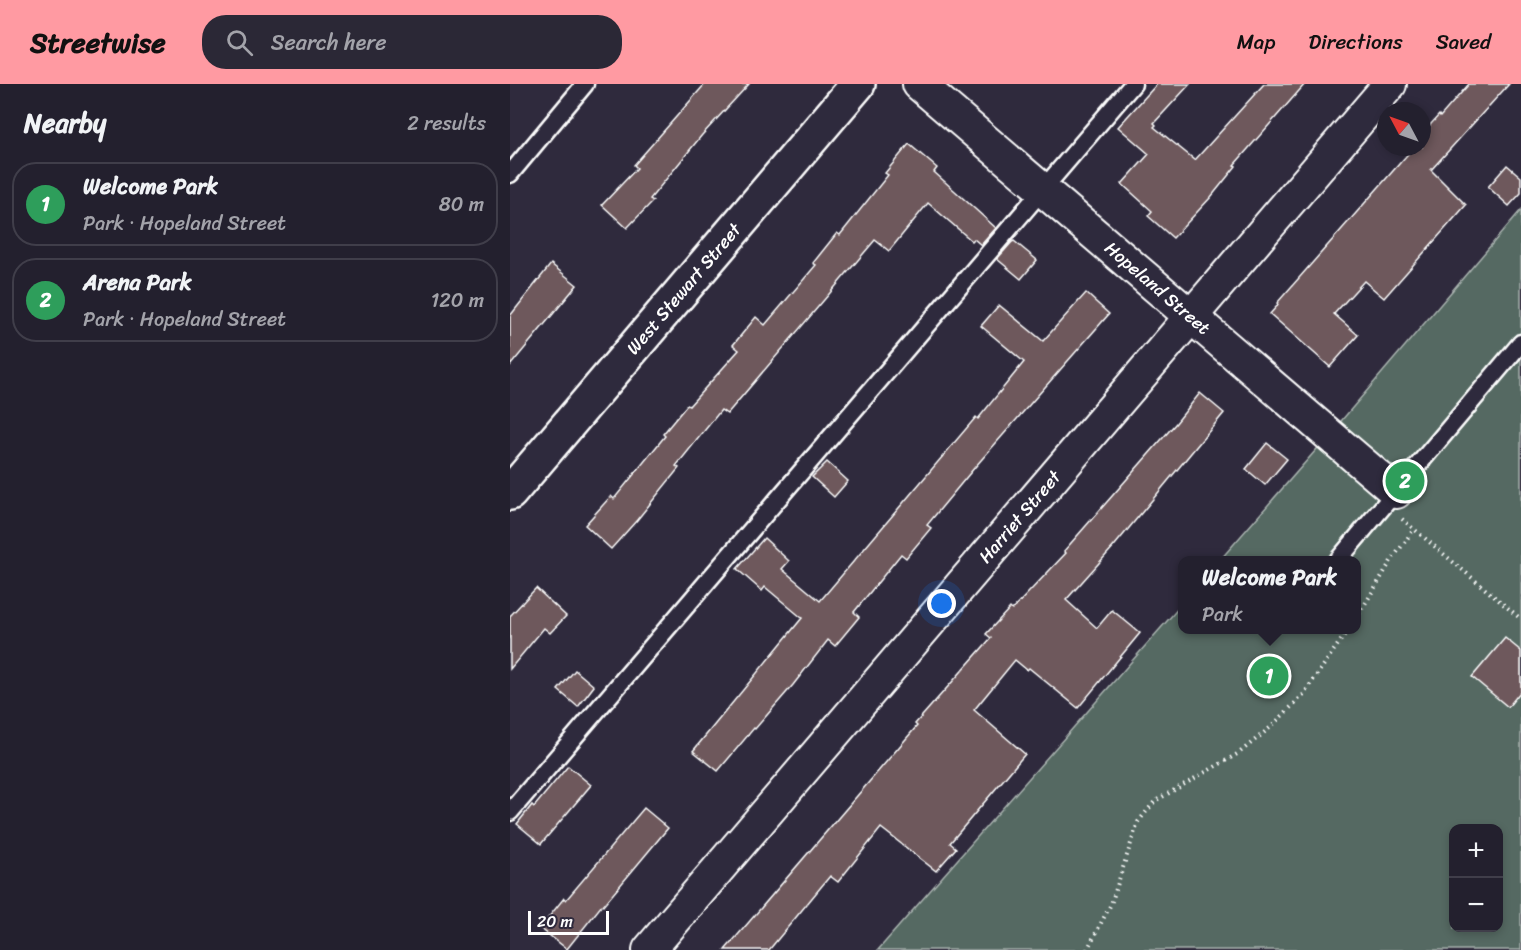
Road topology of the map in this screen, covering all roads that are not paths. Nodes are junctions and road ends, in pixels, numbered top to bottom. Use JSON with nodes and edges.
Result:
{"nodes":[{"id":1,"x":585,"y":84,"type":"edge"},
{"id":2,"x":858,"y":84,"type":"edge"},
{"id":3,"x":919,"y":84,"type":"edge"},
{"id":4,"x":1133,"y":84,"type":"edge"},
{"id":5,"x":1390,"y":84,"type":"edge"},
{"id":6,"x":510,"y":174,"type":"edge"},
{"id":7,"x":1042,"y":189,"type":"junction"},
{"id":8,"x":1192,"y":317,"type":"junction"},
{"id":9,"x":1521,"y":343,"type":"edge"},
{"id":10,"x":510,"y":493,"type":"edge"},
{"id":11,"x":1391,"y":498,"type":"junction"},
{"id":12,"x":1342,"y":556,"type":"edge"},
{"id":13,"x":510,"y":812,"type":"edge"},
{"id":14,"x":649,"y":950,"type":"edge"}],
"edges":[{"from":1,"to":6,"type":"lane"},
{"from":2,"to":10,"type":"main road","name":"West Stewart Street"},
{"from":3,"to":7,"type":"street","name":"Hopeland Street"},
{"from":4,"to":7,"type":"lane"},
{"from":5,"to":8,"type":"street","name":"Harriet Street"},
{"from":7,"to":8,"type":"street","name":"Hopeland Street"},
{"from":7,"to":13,"type":"lane"},
{"from":8,"to":11,"type":"street","name":"Hopeland Street"},
{"from":8,"to":14,"type":"street","name":"Harriet Street"},
{"from":9,"to":11,"type":"lane"},
{"from":11,"to":12,"type":"lane"}]}
